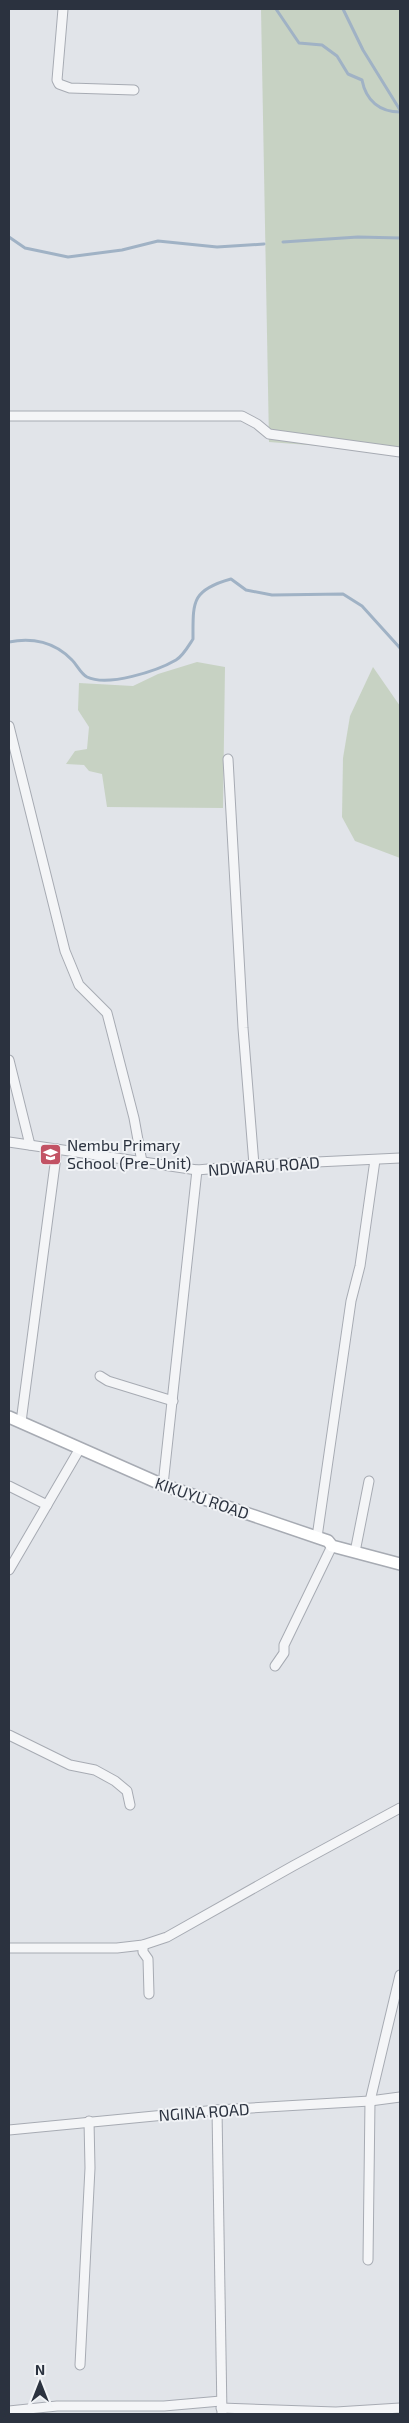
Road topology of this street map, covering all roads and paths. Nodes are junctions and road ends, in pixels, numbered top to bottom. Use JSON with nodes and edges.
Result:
{"nodes":[{"id":1,"x":63,"y":9,"type":"edge"},
{"id":2,"x":134,"y":90,"type":"dead end"},
{"id":3,"x":9,"y":416,"type":"edge"},
{"id":4,"x":400,"y":452,"type":"edge"},
{"id":5,"x":9,"y":726,"type":"edge"},
{"id":6,"x":228,"y":759,"type":"dead end"},
{"id":7,"x":9,"y":1060,"type":"edge"},
{"id":8,"x":9,"y":1142,"type":"edge"},
{"id":9,"x":30,"y":1145,"type":"junction"},
{"id":10,"x":57,"y":1149,"type":"junction"},
{"id":11,"x":400,"y":1158,"type":"edge"},
{"id":12,"x":375,"y":1160,"type":"junction"},
{"id":13,"x":142,"y":1162,"type":"junction"},
{"id":14,"x":254,"y":1165,"type":"junction"},
{"id":15,"x":197,"y":1170,"type":"junction"},
{"id":16,"x":100,"y":1376,"type":"dead end"},
{"id":17,"x":173,"y":1401,"type":"junction"},
{"id":18,"x":9,"y":1418,"type":"edge"},
{"id":19,"x":22,"y":1422,"type":"junction"},
{"id":20,"x":79,"y":1450,"type":"junction"},
{"id":21,"x":369,"y":1481,"type":"dead end"},
{"id":22,"x":163,"y":1485,"type":"junction"},
{"id":23,"x":9,"y":1486,"type":"edge"},
{"id":24,"x":47,"y":1505,"type":"junction"},
{"id":25,"x":316,"y":1537,"type":"junction"},
{"id":26,"x":332,"y":1546,"type":"junction"},
{"id":27,"x":355,"y":1552,"type":"junction"},
{"id":28,"x":400,"y":1564,"type":"edge"},
{"id":29,"x":9,"y":1570,"type":"edge"},
{"id":30,"x":275,"y":1666,"type":"dead end"},
{"id":31,"x":9,"y":1735,"type":"edge"},
{"id":32,"x":130,"y":1805,"type":"dead end"},
{"id":33,"x":400,"y":1808,"type":"edge"},
{"id":34,"x":142,"y":1945,"type":"junction"},
{"id":35,"x":9,"y":1948,"type":"edge"},
{"id":36,"x":400,"y":1975,"type":"edge"},
{"id":37,"x":149,"y":1994,"type":"dead end"},
{"id":38,"x":400,"y":2097,"type":"edge"},
{"id":39,"x":370,"y":2101,"type":"junction"},
{"id":40,"x":217,"y":2110,"type":"junction"},
{"id":41,"x":89,"y":2121,"type":"junction"},
{"id":42,"x":9,"y":2130,"type":"edge"},
{"id":43,"x":368,"y":2260,"type":"dead end"},
{"id":44,"x":80,"y":2365,"type":"dead end"},
{"id":45,"x":222,"y":2408,"type":"edge"},
{"id":46,"x":400,"y":2408,"type":"edge"},
{"id":47,"x":9,"y":2411,"type":"edge"},
{"id":48,"x":373,"y":2411,"type":"edge"}],
"edges":[{"from":1,"to":2,"type":"street"},
{"from":3,"to":4,"type":"street"},
{"from":5,"to":13,"type":"street"},
{"from":6,"to":14,"type":"street"},
{"from":7,"to":9,"type":"street"},
{"from":8,"to":9,"type":"street","name":"NDWARU ROAD"},
{"from":9,"to":10,"type":"street","name":"NDWARU ROAD"},
{"from":10,"to":13,"type":"street","name":"NDWARU ROAD"},
{"from":10,"to":19,"type":"street"},
{"from":11,"to":12,"type":"street","name":"NDWARU ROAD"},
{"from":12,"to":14,"type":"street","name":"NDWARU ROAD"},
{"from":12,"to":25,"type":"street"},
{"from":13,"to":15,"type":"street","name":"NDWARU ROAD"},
{"from":14,"to":15,"type":"street","name":"NDWARU ROAD"},
{"from":15,"to":17,"type":"street"},
{"from":16,"to":17,"type":"street"},
{"from":17,"to":22,"type":"street"},
{"from":18,"to":19,"type":"main road","name":"KIKUYU ROAD"},
{"from":19,"to":20,"type":"main road","name":"KIKUYU ROAD"},
{"from":20,"to":22,"type":"main road","name":"KIKUYU ROAD"},
{"from":20,"to":24,"type":"street"},
{"from":21,"to":27,"type":"street"},
{"from":22,"to":25,"type":"main road","name":"KIKUYU ROAD"},
{"from":23,"to":24,"type":"street"},
{"from":24,"to":29,"type":"street"},
{"from":25,"to":26,"type":"main road","name":"KIKUYU ROAD"},
{"from":26,"to":27,"type":"main road","name":"KIKUYU ROAD"},
{"from":26,"to":30,"type":"street"},
{"from":27,"to":28,"type":"main road","name":"KIKUYU ROAD"},
{"from":31,"to":32,"type":"street"},
{"from":33,"to":34,"type":"street"},
{"from":34,"to":35,"type":"street"},
{"from":34,"to":37,"type":"street"},
{"from":36,"to":39,"type":"street"},
{"from":38,"to":39,"type":"street","name":"NGINA ROAD"},
{"from":39,"to":40,"type":"street","name":"NGINA ROAD"},
{"from":39,"to":43,"type":"street"},
{"from":40,"to":41,"type":"street","name":"NGINA ROAD"},
{"from":40,"to":45,"type":"street"},
{"from":41,"to":42,"type":"street","name":"NGINA ROAD"},
{"from":41,"to":44,"type":"street"},
{"from":45,"to":47,"type":"street"},
{"from":45,"to":48,"type":"street"},
{"from":46,"to":48,"type":"street"}]}
